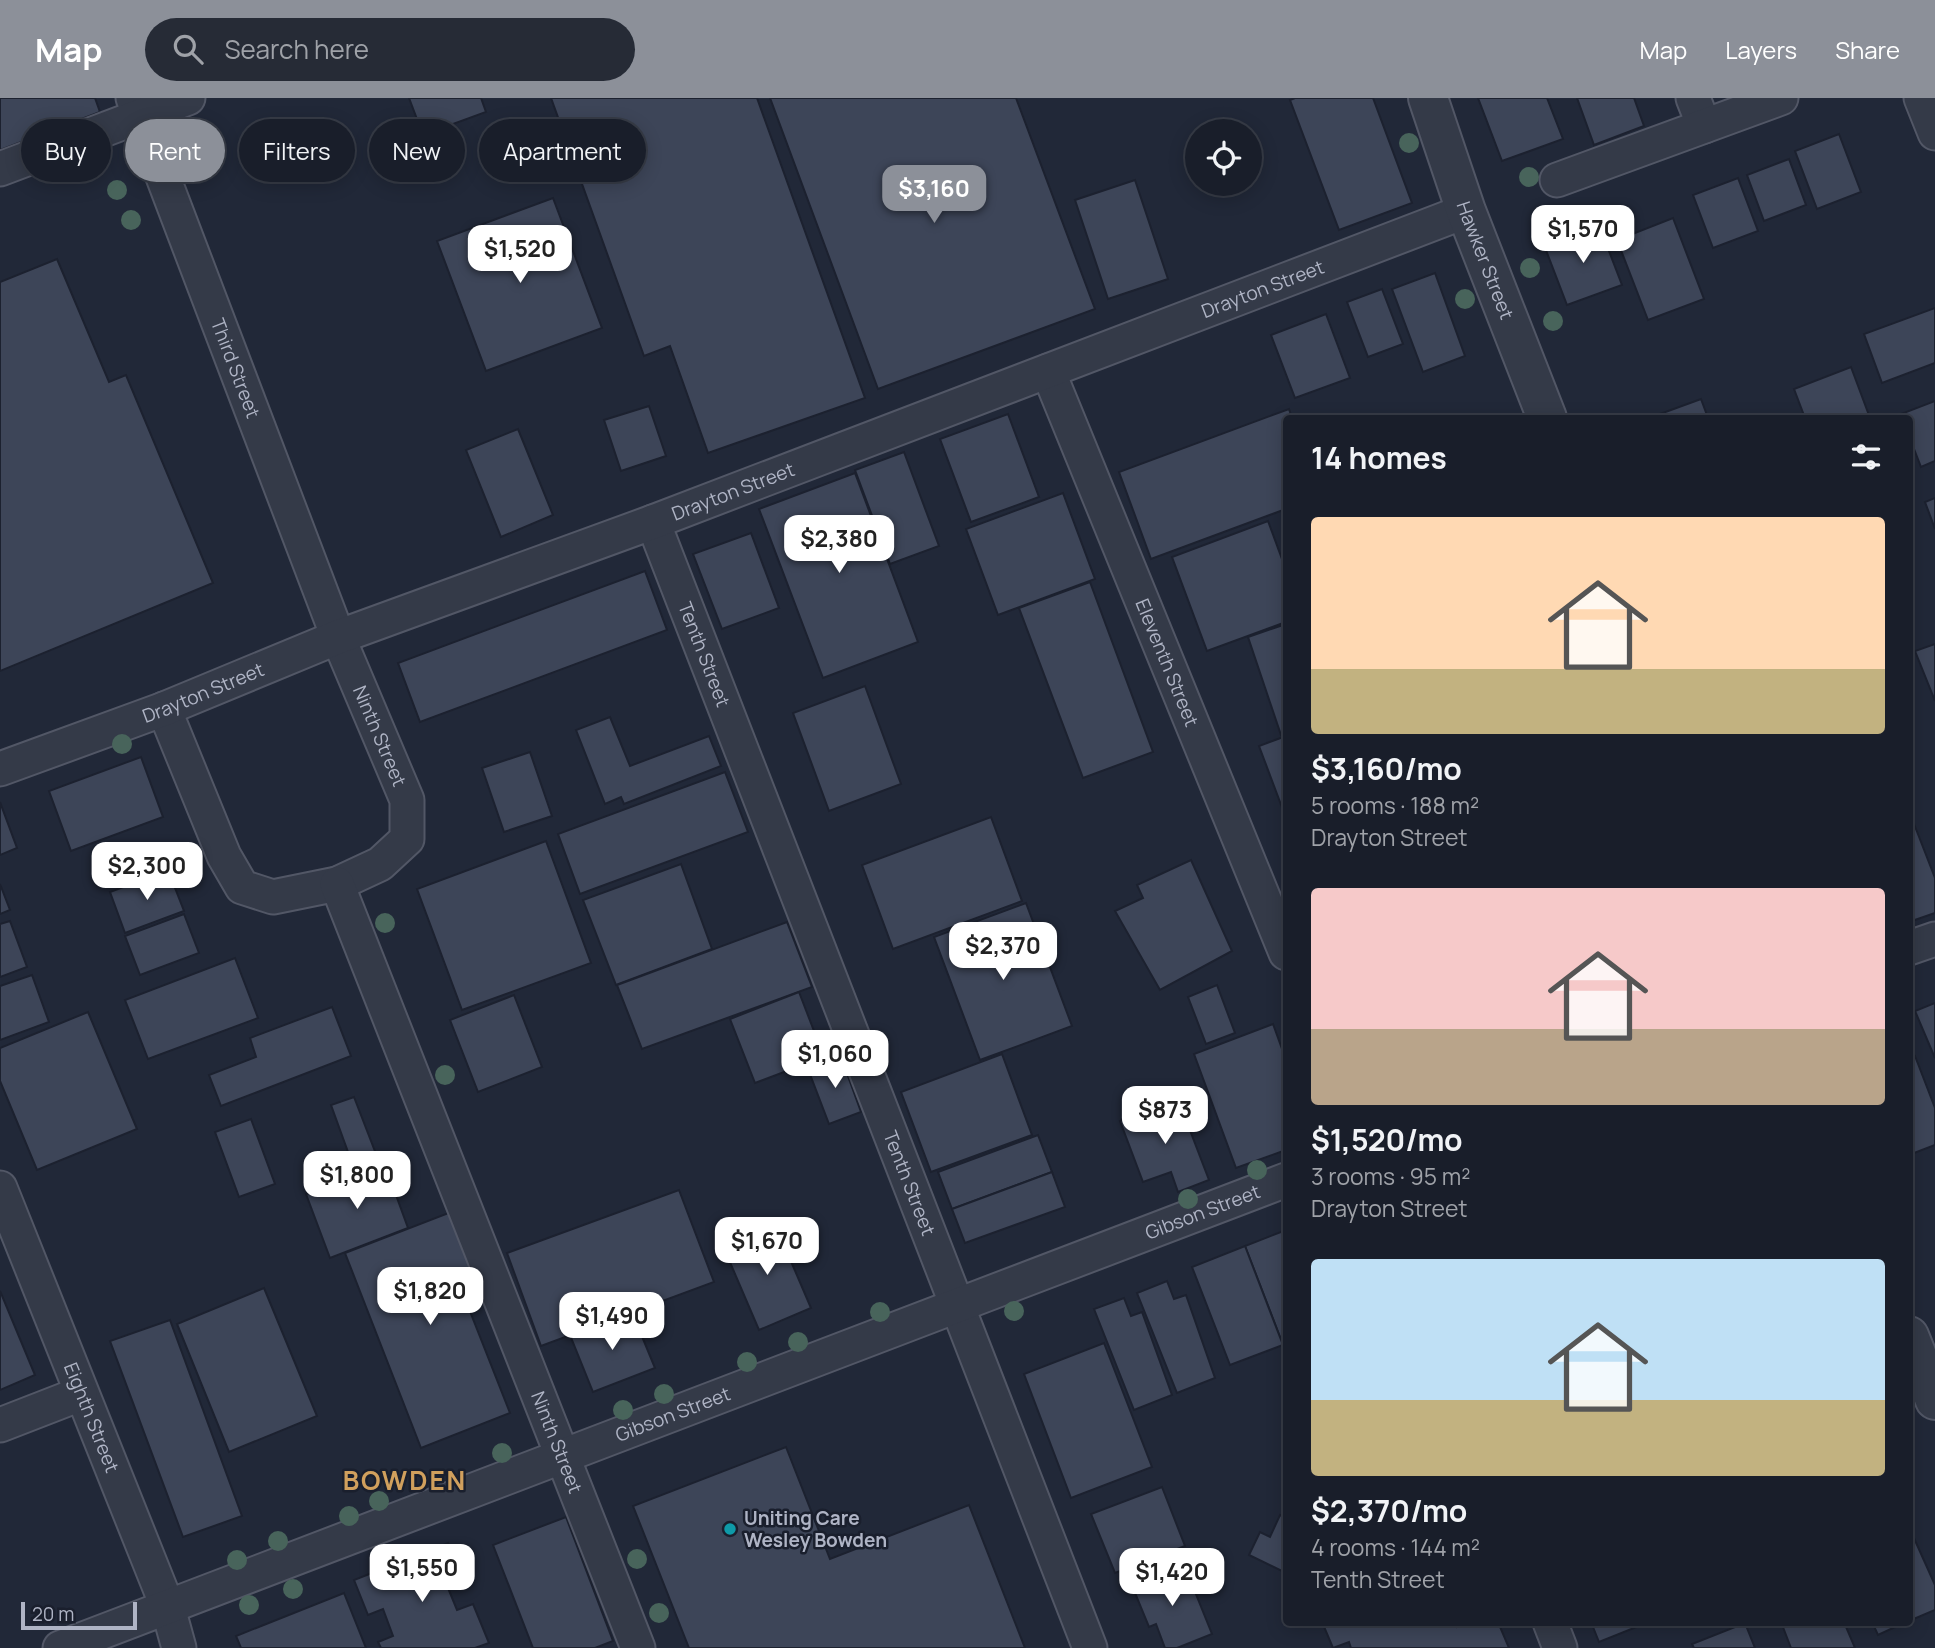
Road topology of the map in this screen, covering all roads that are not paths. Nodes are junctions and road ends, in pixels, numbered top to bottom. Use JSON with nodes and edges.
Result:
{"nodes":[{"id":1,"x":188,"y":98,"type":"edge"},
{"id":2,"x":1429,"y":98,"type":"edge"},
{"id":3,"x":1780,"y":98,"type":"edge"},
{"id":4,"x":1921,"y":98,"type":"edge"},
{"id":5,"x":137,"y":107,"type":"edge"},
{"id":6,"x":1698,"y":112,"type":"edge"},
{"id":7,"x":1935,"y":134,"type":"edge"},
{"id":8,"x":0,"y":169,"type":"edge"},
{"id":9,"x":1557,"y":180,"type":"dead end"},
{"id":10,"x":1466,"y":211,"type":"junction"},
{"id":11,"x":1048,"y":370,"type":"junction"},
{"id":12,"x":1546,"y":415,"type":"edge"},
{"id":13,"x":653,"y":522,"type":"junction"},
{"id":14,"x":338,"y":637,"type":"junction"},
{"id":15,"x":164,"y":709,"type":"junction"},
{"id":16,"x":0,"y":769,"type":"edge"},
{"id":17,"x":337,"y":884,"type":"junction"},
{"id":18,"x":1935,"y":939,"type":"edge"},
{"id":19,"x":1283,"y":946,"type":"edge"},
{"id":20,"x":1913,"y":947,"type":"edge"},
{"id":21,"x":1283,"y":1181,"type":"edge"},
{"id":22,"x":0,"y":1188,"type":"edge"},
{"id":23,"x":958,"y":1306,"type":"junction"},
{"id":24,"x":1913,"y":1346,"type":"edge"},
{"id":25,"x":80,"y":1394,"type":"junction"},
{"id":26,"x":1935,"y":1400,"type":"edge"},
{"id":27,"x":0,"y":1425,"type":"edge"},
{"id":28,"x":564,"y":1457,"type":"junction"},
{"id":29,"x":167,"y":1608,"type":"junction"},
{"id":30,"x":1552,"y":1626,"type":"edge"},
{"id":31,"x":60,"y":1648,"type":"edge"},
{"id":32,"x":179,"y":1648,"type":"edge"},
{"id":33,"x":638,"y":1648,"type":"edge"},
{"id":34,"x":1090,"y":1648,"type":"edge"},
{"id":35,"x":1560,"y":1648,"type":"edge"}],
"edges":[{"from":1,"to":5,"type":"street"},
{"from":2,"to":10,"type":"street","name":"Hawker Street"},
{"from":3,"to":6,"type":"street"},
{"from":4,"to":7,"type":"street"},
{"from":5,"to":8,"type":"street"},
{"from":5,"to":14,"type":"street","name":"Third Street"},
{"from":6,"to":9,"type":"street"},
{"from":10,"to":11,"type":"street","name":"Drayton Street"},
{"from":10,"to":12,"type":"street","name":"Hawker Street"},
{"from":11,"to":13,"type":"street","name":"Drayton Street"},
{"from":11,"to":19,"type":"street","name":"Eleventh Street"},
{"from":13,"to":14,"type":"street","name":"Drayton Street"},
{"from":13,"to":23,"type":"street","name":"Tenth Street"},
{"from":14,"to":15,"type":"street","name":"Drayton Street"},
{"from":14,"to":17,"type":"street","name":"Ninth Street"},
{"from":15,"to":16,"type":"street","name":"Drayton Street"},
{"from":15,"to":17,"type":"street","name":"Ninth Street"},
{"from":17,"to":28,"type":"street","name":"Ninth Street"},
{"from":18,"to":20,"type":"street"},
{"from":21,"to":23,"type":"street","name":"Gibson Street"},
{"from":22,"to":25,"type":"street","name":"Eighth Street"},
{"from":23,"to":28,"type":"street","name":"Gibson Street"},
{"from":23,"to":34,"type":"street","name":"Tenth Street"},
{"from":24,"to":26,"type":"street"},
{"from":25,"to":27,"type":"street"},
{"from":25,"to":29,"type":"street","name":"Eighth Street"},
{"from":28,"to":29,"type":"street","name":"Gibson Street"},
{"from":28,"to":33,"type":"street","name":"Ninth Street"},
{"from":29,"to":31,"type":"street","name":"Gibson Street"},
{"from":29,"to":32,"type":"street","name":"Eighth Street"},
{"from":30,"to":35,"type":"street"}]}
